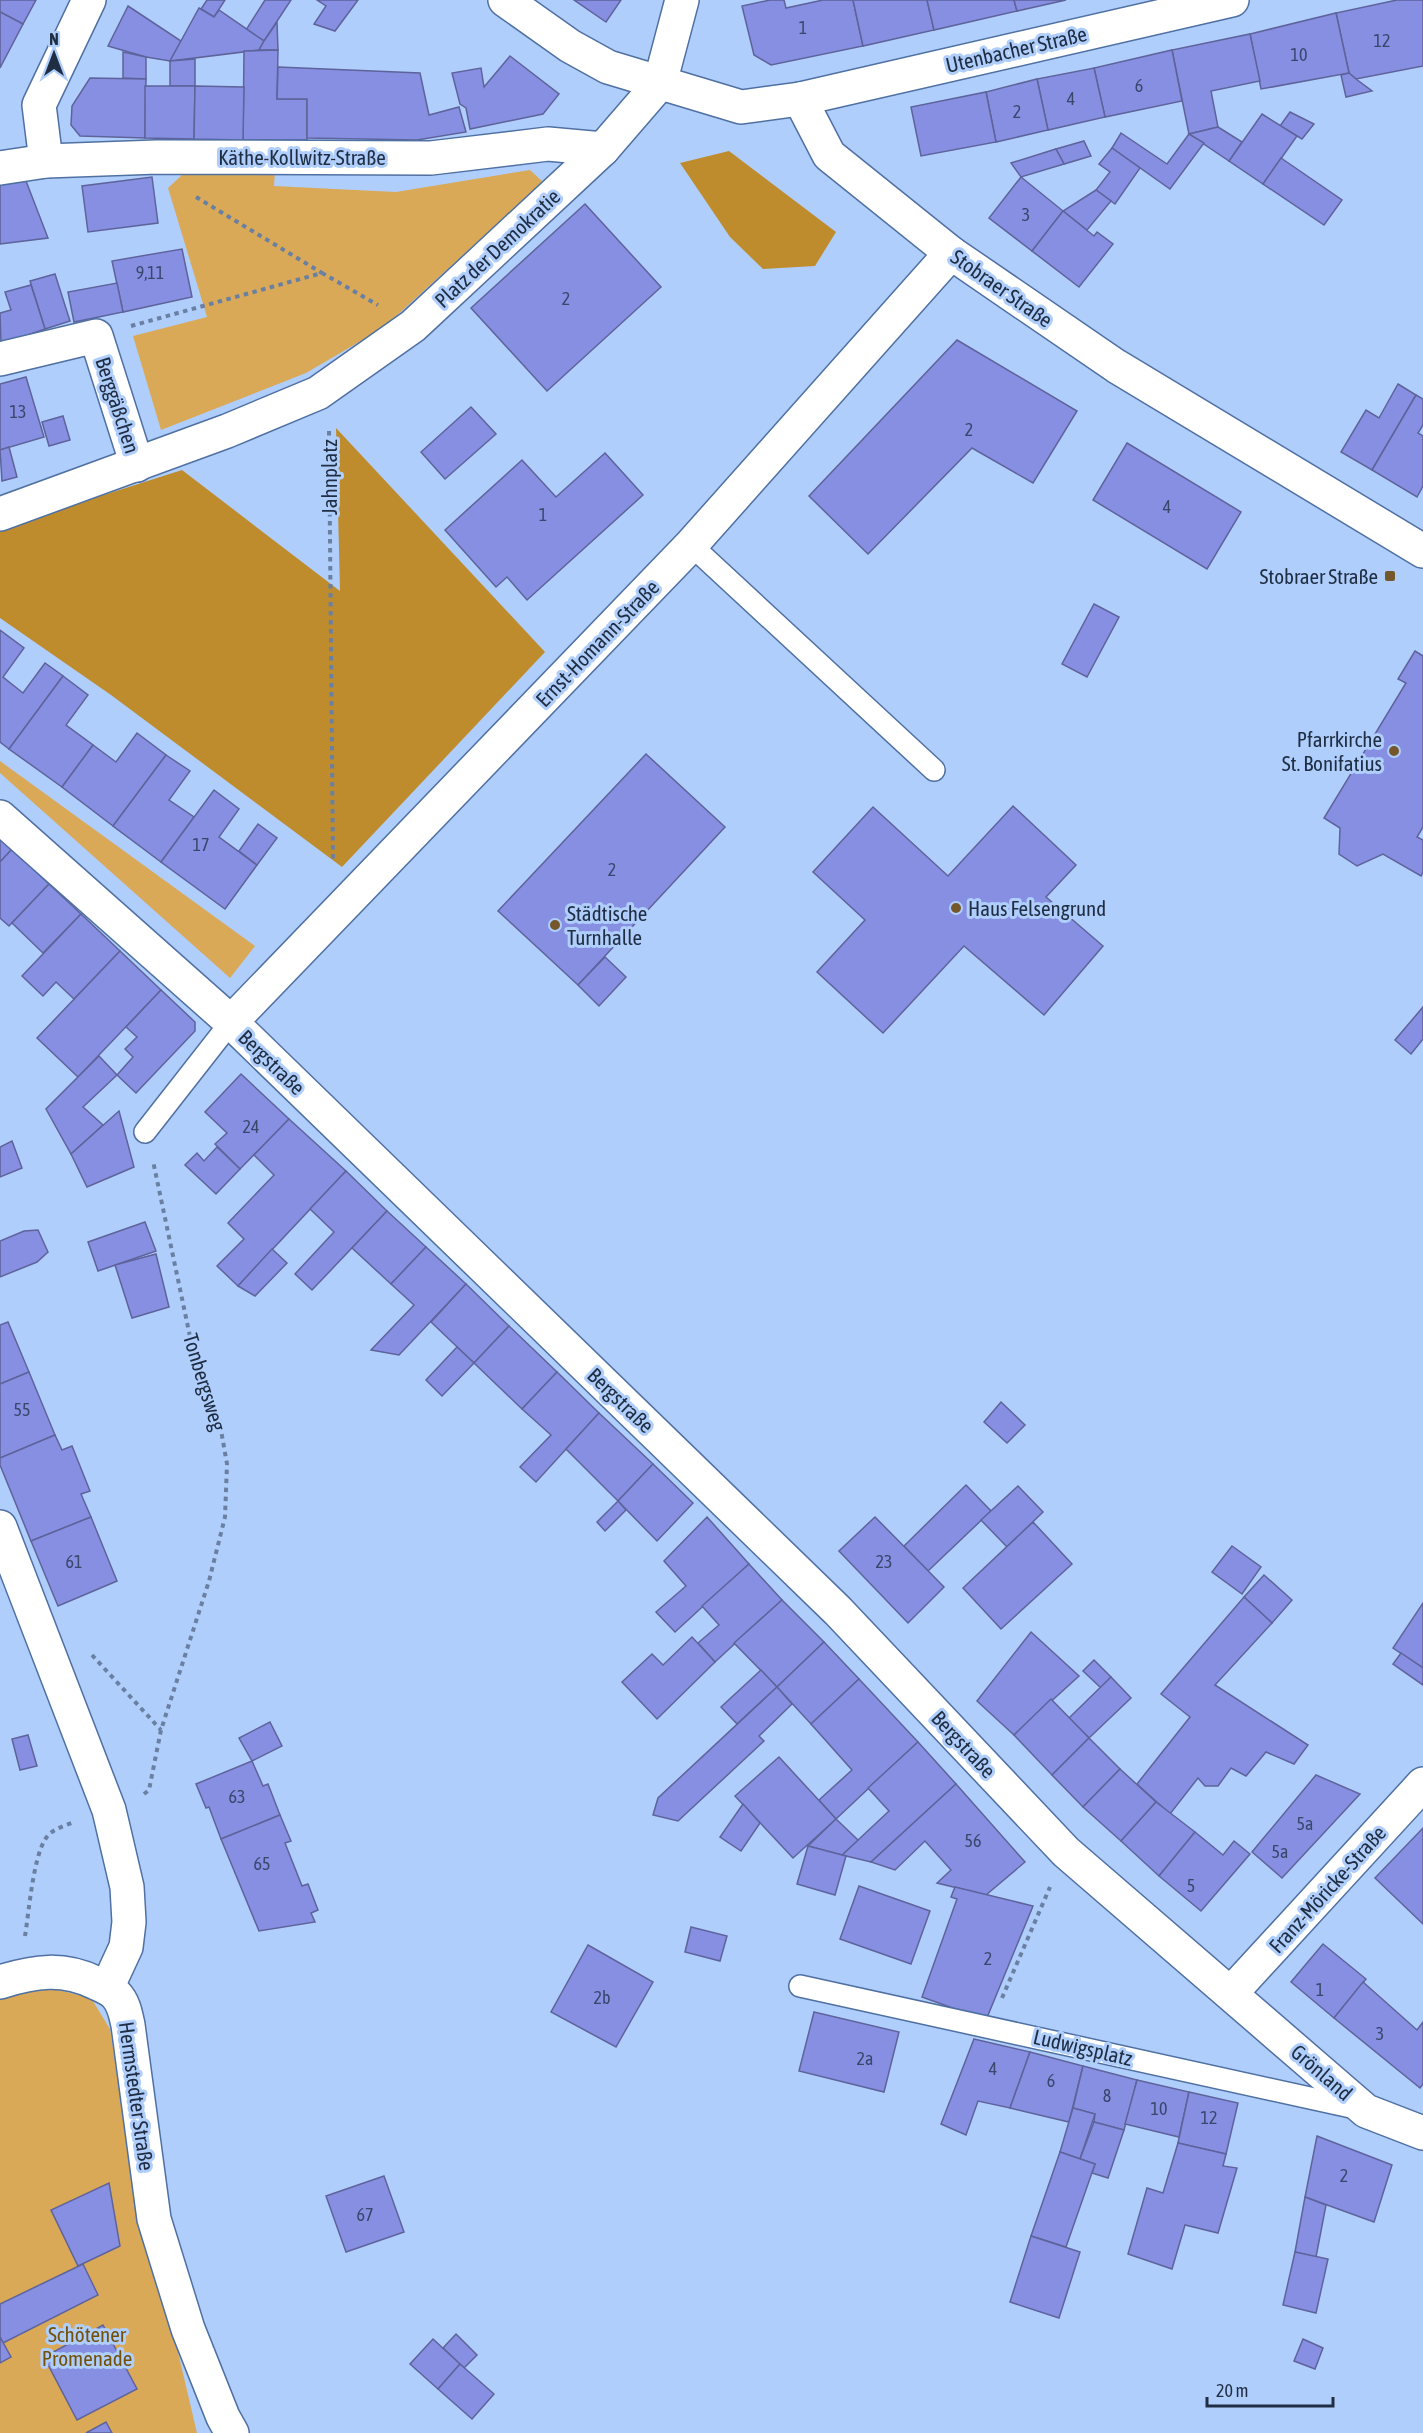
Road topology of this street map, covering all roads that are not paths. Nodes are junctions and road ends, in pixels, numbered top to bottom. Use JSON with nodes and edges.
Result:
{"nodes":[{"id":1,"x":89,"y":0,"type":"edge"},
{"id":2,"x":505,"y":0,"type":"edge"},
{"id":3,"x":682,"y":0,"type":"edge"},
{"id":4,"x":1232,"y":0,"type":"edge"},
{"id":5,"x":660,"y":83,"type":"junction"},
{"id":6,"x":800,"y":99,"type":"junction"},
{"id":7,"x":603,"y":149,"type":"junction"},
{"id":8,"x":46,"y":161,"type":"junction"},
{"id":9,"x":0,"y":168,"type":"edge"},
{"id":10,"x":951,"y":253,"type":"junction"},
{"id":11,"x":0,"y":359,"type":"edge"},
{"id":12,"x":137,"y":465,"type":"junction"},
{"id":13,"x":0,"y":514,"type":"edge"},
{"id":14,"x":691,"y":545,"type":"junction"},
{"id":15,"x":1423,"y":552,"type":"edge"},
{"id":16,"x":934,"y":770,"type":"dead end"},
{"id":17,"x":0,"y":817,"type":"edge"},
{"id":18,"x":231,"y":1022,"type":"junction"},
{"id":19,"x":145,"y":1132,"type":"road end"},
{"id":20,"x":0,"y":1527,"type":"edge"},
{"id":21,"x":1423,"y":1784,"type":"edge"},
{"id":22,"x":11,"y":1978,"type":"edge"},
{"id":23,"x":800,"y":1986,"type":"dead end"},
{"id":24,"x":107,"y":1988,"type":"junction"},
{"id":25,"x":1231,"y":1994,"type":"junction"},
{"id":26,"x":1366,"y":2110,"type":"junction"},
{"id":27,"x":1423,"y":2133,"type":"edge"},
{"id":28,"x":232,"y":2433,"type":"edge"}],
"edges":[{"from":1,"to":8,"type":"street"},
{"from":2,"to":5,"type":"street"},
{"from":3,"to":5,"type":"street"},
{"from":4,"to":6,"type":"street","name":"Utenbacher Straße"},
{"from":5,"to":6,"type":"street"},
{"from":5,"to":7,"type":"street","name":"Platz der Demokratie"},
{"from":6,"to":10,"type":"street","name":"Stobraer Straße"},
{"from":7,"to":8,"type":"street","name":"Käthe-Kollwitz-Straße"},
{"from":7,"to":12,"type":"street","name":"Platz der Demokratie"},
{"from":8,"to":9,"type":"street","name":"Käthe-Kollwitz-Straße"},
{"from":10,"to":14,"type":"street","name":"Ernst-Homann-Straße"},
{"from":10,"to":15,"type":"street","name":"Stobraer Straße"},
{"from":11,"to":12,"type":"street","name":"Berggäßchen"},
{"from":12,"to":13,"type":"street"},
{"from":14,"to":16,"type":"lane"},
{"from":14,"to":18,"type":"street","name":"Ernst-Homann-Straße"},
{"from":17,"to":18,"type":"street","name":"Bergstraße"},
{"from":18,"to":19,"type":"lane"},
{"from":18,"to":25,"type":"street","name":"Bergstraße"},
{"from":20,"to":24,"type":"street"},
{"from":21,"to":25,"type":"street","name":"Franz-Möricke-Straße"},
{"from":22,"to":24,"type":"street"},
{"from":23,"to":26,"type":"lane","name":"Ludwigsplatz"},
{"from":24,"to":28,"type":"street","name":"Hermstedter Straße"},
{"from":25,"to":26,"type":"street","name":"Grönland"},
{"from":26,"to":27,"type":"street","name":"Grönland"}]}
